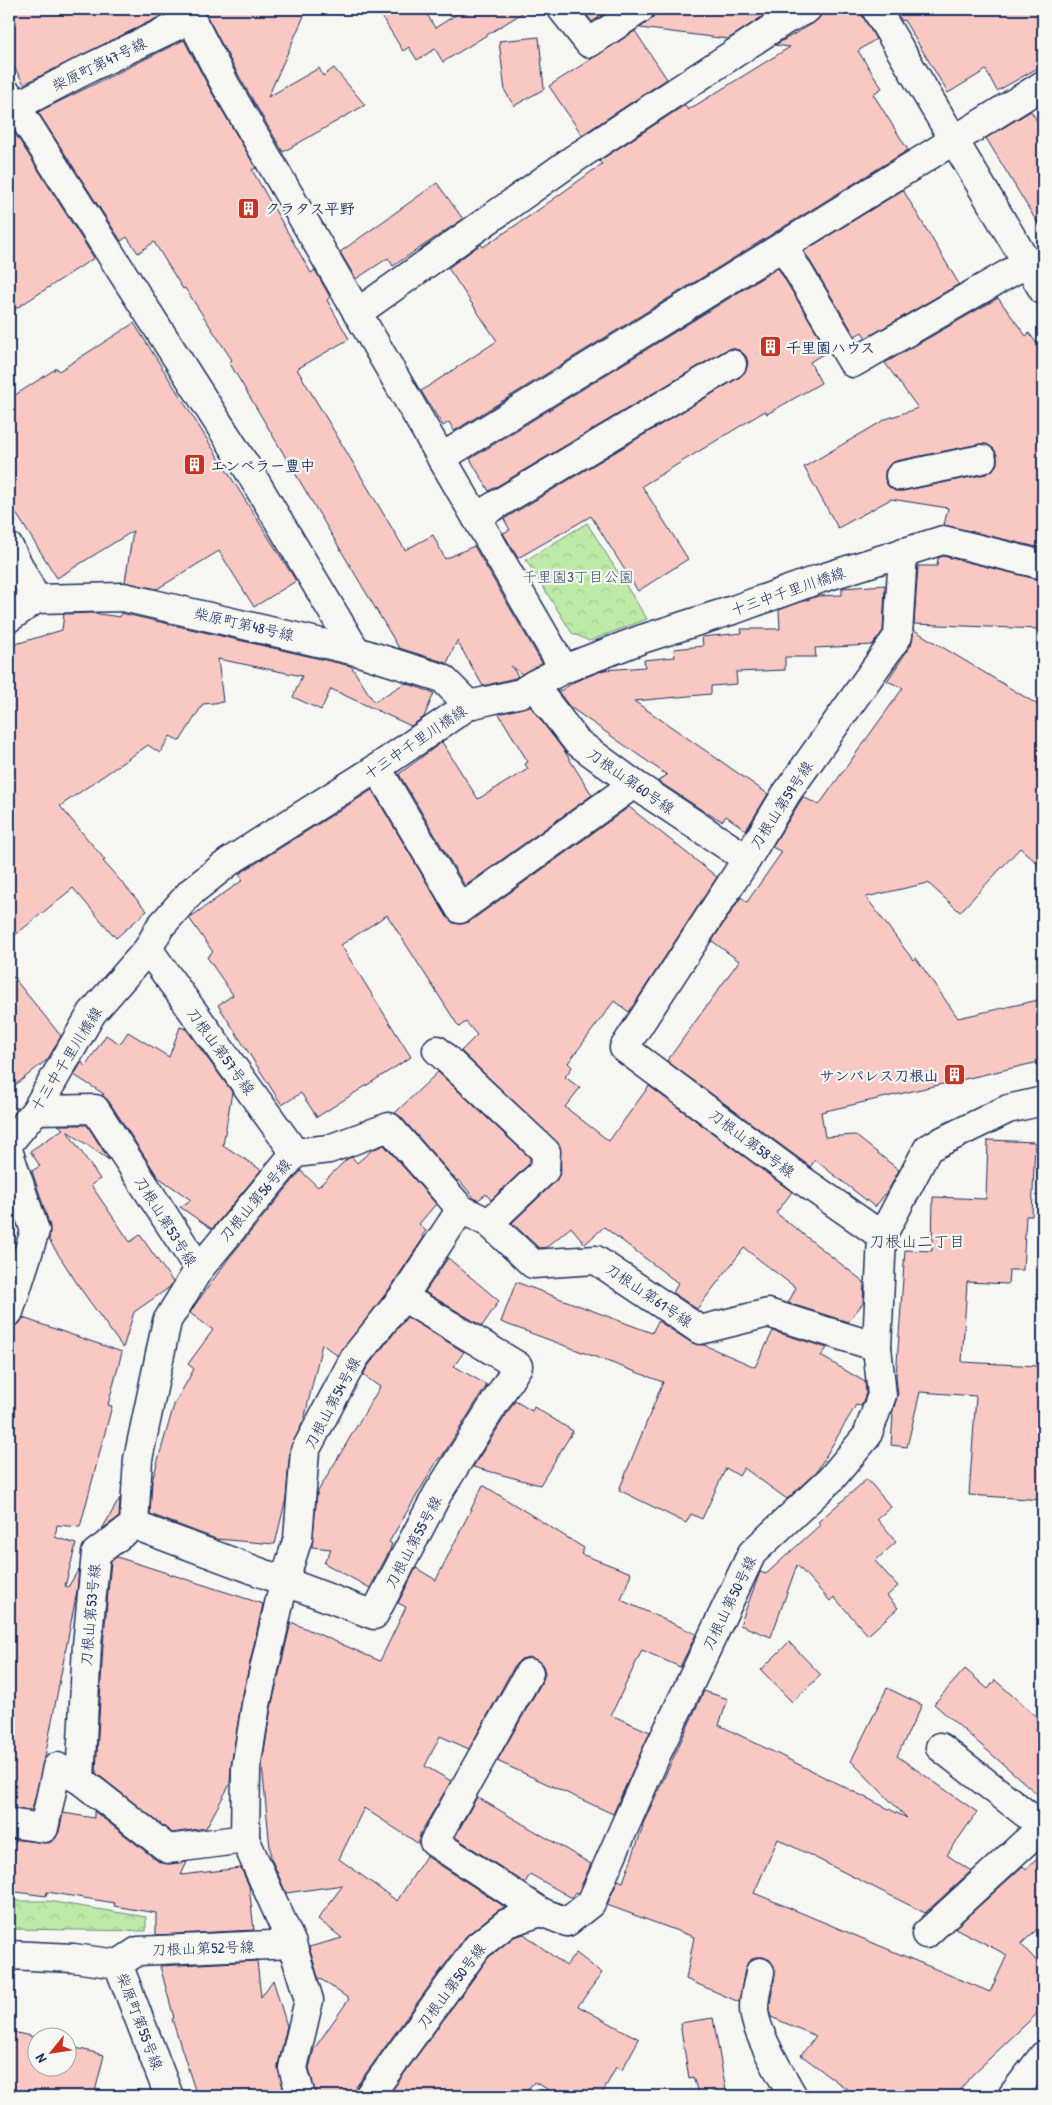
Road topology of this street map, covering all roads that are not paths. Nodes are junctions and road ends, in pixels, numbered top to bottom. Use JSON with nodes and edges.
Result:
{"nodes":[{"id":1,"x":562,"y":9,"type":"edge"},
{"id":2,"x":640,"y":9,"type":"edge"},
{"id":3,"x":807,"y":9,"type":"edge"},
{"id":4,"x":876,"y":9,"type":"edge"},
{"id":5,"x":188,"y":14,"type":"edge"},
{"id":6,"x":1043,"y":85,"type":"edge"},
{"id":7,"x":11,"y":104,"type":"edge"},
{"id":8,"x":954,"y":140,"type":"junction"},
{"id":9,"x":783,"y":246,"type":"junction"},
{"id":10,"x":1027,"y":263,"type":"junction"},
{"id":11,"x":1043,"y":290,"type":"edge"},
{"id":12,"x":357,"y":313,"type":"junction"},
{"id":13,"x":732,"y":364,"type":"dead end"},
{"id":14,"x":441,"y":458,"type":"junction"},
{"id":15,"x":982,"y":460,"type":"dead end"},
{"id":16,"x":900,"y":476,"type":"dead end"},
{"id":17,"x":476,"y":517,"type":"junction"},
{"id":18,"x":9,"y":547,"type":"edge"},
{"id":19,"x":903,"y":552,"type":"junction"},
{"id":20,"x":1043,"y":565,"type":"edge"},
{"id":21,"x":36,"y":599,"type":"junction"},
{"id":22,"x":9,"y":618,"type":"edge"},
{"id":23,"x":356,"y":651,"type":"junction"},
{"id":24,"x":564,"y":669,"type":"junction"},
{"id":25,"x":533,"y":685,"type":"junction"},
{"id":26,"x":469,"y":704,"type":"junction"},
{"id":27,"x":377,"y":768,"type":"junction"},
{"id":28,"x":634,"y":784,"type":"junction"},
{"id":29,"x":747,"y":859,"type":"junction"},
{"id":30,"x":148,"y":949,"type":"junction"},
{"id":31,"x":624,"y":1048,"type":"joint"},
{"id":32,"x":437,"y":1050,"type":"dead end"},
{"id":33,"x":1043,"y":1101,"type":"edge"},
{"id":34,"x":36,"y":1110,"type":"junction"},
{"id":35,"x":9,"y":1143,"type":"edge"},
{"id":36,"x":9,"y":1153,"type":"edge"},
{"id":37,"x":295,"y":1153,"type":"junction"},
{"id":38,"x":461,"y":1209,"type":"junction"},
{"id":39,"x":489,"y":1223,"type":"junction"},
{"id":40,"x":882,"y":1236,"type":"junction"},
{"id":41,"x":199,"y":1269,"type":"junction"},
{"id":42,"x":403,"y":1297,"type":"junction"},
{"id":43,"x":9,"y":1312,"type":"edge"},
{"id":44,"x":877,"y":1347,"type":"junction"},
{"id":45,"x":134,"y":1525,"type":"junction"},
{"id":46,"x":284,"y":1582,"type":"junction"},
{"id":47,"x":529,"y":1673,"type":"dead end"},
{"id":48,"x":940,"y":1747,"type":"dead end"},
{"id":49,"x":80,"y":1780,"type":"junction"},
{"id":50,"x":9,"y":1822,"type":"edge"},
{"id":51,"x":1043,"y":1827,"type":"edge"},
{"id":52,"x":245,"y":1839,"type":"junction"},
{"id":53,"x":541,"y":1912,"type":"junction"},
{"id":54,"x":926,"y":1934,"type":"dead end"},
{"id":55,"x":292,"y":1944,"type":"junction"},
{"id":56,"x":9,"y":1955,"type":"edge"},
{"id":57,"x":118,"y":1964,"type":"junction"},
{"id":58,"x":760,"y":1972,"type":"dead end"},
{"id":59,"x":1043,"y":2056,"type":"edge"},
{"id":60,"x":169,"y":2096,"type":"edge"},
{"id":61,"x":301,"y":2096,"type":"edge"},
{"id":62,"x":369,"y":2096,"type":"edge"},
{"id":63,"x":793,"y":2096,"type":"edge"},
{"id":64,"x":1012,"y":2096,"type":"edge"}],
"edges":[{"from":1,"to":2,"type":"street"},
{"from":3,"to":12,"type":"street"},
{"from":4,"to":8,"type":"street"},
{"from":5,"to":7,"type":"street","name":"柴原町第47号線"},
{"from":5,"to":12,"type":"street"},
{"from":6,"to":8,"type":"street"},
{"from":7,"to":23,"type":"street"},
{"from":8,"to":9,"type":"street"},
{"from":8,"to":10,"type":"street"},
{"from":9,"to":10,"type":"street"},
{"from":9,"to":14,"type":"street"},
{"from":10,"to":11,"type":"street"},
{"from":12,"to":14,"type":"street"},
{"from":13,"to":17,"type":"street"},
{"from":14,"to":17,"type":"street"},
{"from":15,"to":16,"type":"street"},
{"from":17,"to":24,"type":"street"},
{"from":18,"to":21,"type":"street"},
{"from":19,"to":20,"type":"street","name":"十三中千里川橋線"},
{"from":19,"to":24,"type":"street","name":"十三中千里川橋線"},
{"from":19,"to":29,"type":"street","name":"刀根山第59号線"},
{"from":21,"to":22,"type":"street"},
{"from":21,"to":23,"type":"street","name":"柴原町第48号線"},
{"from":23,"to":26,"type":"street","name":"柴原町第48号線"},
{"from":24,"to":25,"type":"street","name":"十三中千里川橋線"},
{"from":25,"to":26,"type":"street","name":"十三中千里川橋線"},
{"from":25,"to":28,"type":"street","name":"刀根山第60号線"},
{"from":26,"to":27,"type":"street","name":"十三中千里川橋線"},
{"from":27,"to":28,"type":"street"},
{"from":27,"to":30,"type":"street","name":"十三中千里川橋線"},
{"from":28,"to":29,"type":"street","name":"刀根山第60号線"},
{"from":29,"to":31,"type":"street","name":"刀根山第59号線"},
{"from":30,"to":34,"type":"street","name":"十三中千里川橋線"},
{"from":30,"to":37,"type":"street","name":"刀根山第57号線"},
{"from":31,"to":40,"type":"street","name":"刀根山第58号線"},
{"from":32,"to":39,"type":"street"},
{"from":33,"to":40,"type":"street","name":"刀根山第50号線"},
{"from":34,"to":35,"type":"street","name":"十三中千里川橋線"},
{"from":34,"to":41,"type":"street","name":"刀根山第53号線"},
{"from":36,"to":43,"type":"street"},
{"from":37,"to":38,"type":"street","name":"刀根山第56号線"},
{"from":37,"to":41,"type":"street","name":"刀根山第56号線"},
{"from":38,"to":39,"type":"street"},
{"from":38,"to":42,"type":"street","name":"刀根山第54号線"},
{"from":39,"to":44,"type":"street","name":"刀根山第61号線"},
{"from":40,"to":44,"type":"street","name":"刀根山第50号線"},
{"from":41,"to":45,"type":"street","name":"刀根山第53号線"},
{"from":42,"to":46,"type":"street","name":"刀根山第54号線"},
{"from":42,"to":46,"type":"street","name":"刀根山第55号線"},
{"from":44,"to":53,"type":"street","name":"刀根山第50号線"},
{"from":45,"to":46,"type":"street","name":"刀根山第55号線"},
{"from":45,"to":49,"type":"street","name":"刀根山第53号線"},
{"from":46,"to":52,"type":"street","name":"刀根山第54号線"},
{"from":47,"to":53,"type":"street"},
{"from":48,"to":51,"type":"street"},
{"from":49,"to":50,"type":"street"},
{"from":49,"to":52,"type":"street"},
{"from":51,"to":54,"type":"street"},
{"from":52,"to":55,"type":"street"},
{"from":53,"to":62,"type":"street","name":"刀根山第50号線"},
{"from":55,"to":57,"type":"street","name":"刀根山第52号線"},
{"from":55,"to":61,"type":"street"},
{"from":56,"to":57,"type":"street","name":"柴原町第55号線"},
{"from":57,"to":60,"type":"street","name":"柴原町第55号線"},
{"from":58,"to":63,"type":"street"},
{"from":59,"to":64,"type":"street"}]}
